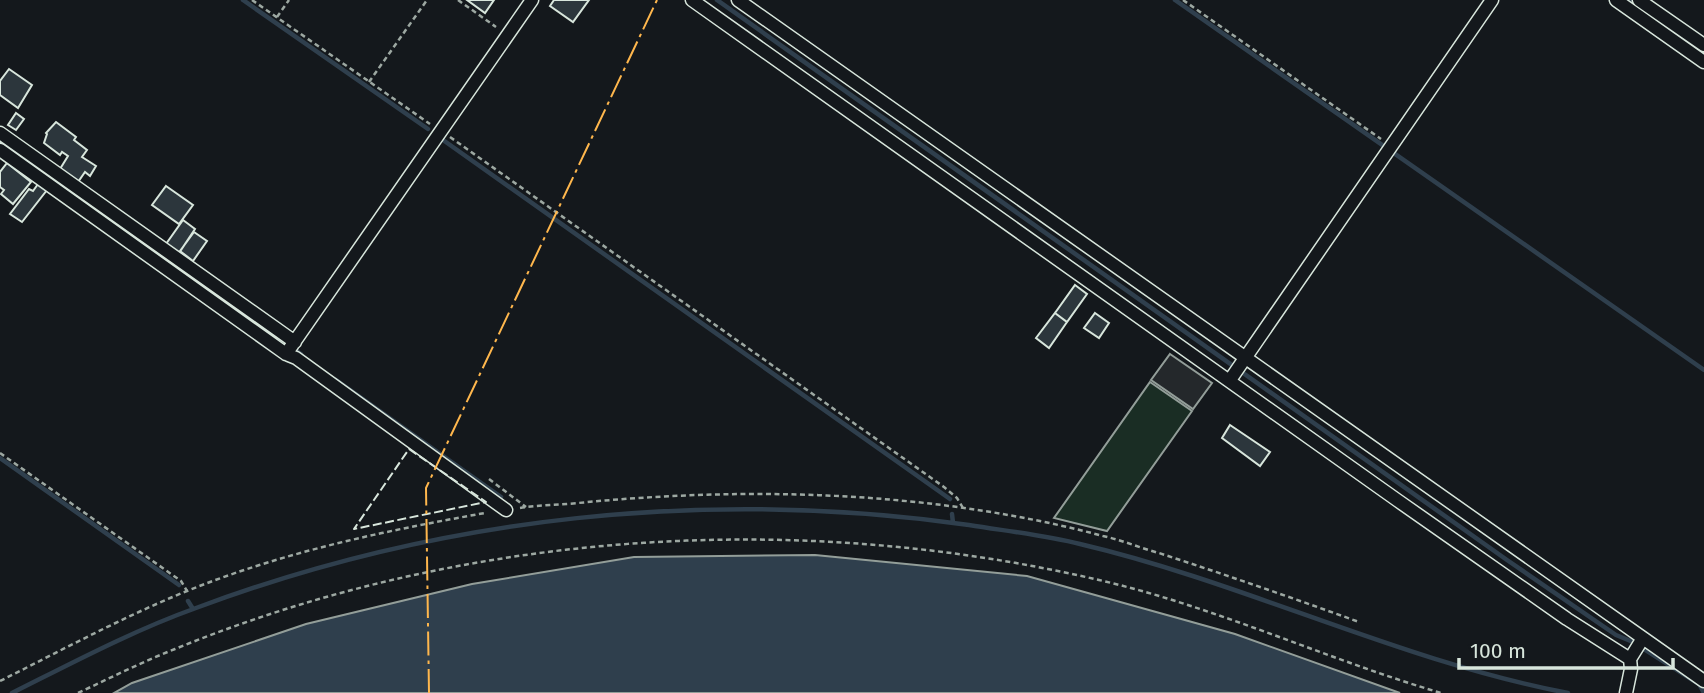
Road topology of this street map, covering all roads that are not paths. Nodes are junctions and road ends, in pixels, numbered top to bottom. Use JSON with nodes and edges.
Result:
{"nodes":[{"id":1,"x":532,"y":0,"type":"edge"},
{"id":2,"x":692,"y":0,"type":"edge"},
{"id":3,"x":738,"y":0,"type":"edge"},
{"id":4,"x":1492,"y":0,"type":"edge"},
{"id":5,"x":1616,"y":0,"type":"edge"},
{"id":6,"x":1639,"y":0,"type":"edge"},
{"id":7,"x":1704,"y":45,"type":"edge"},
{"id":8,"x":1704,"y":62,"type":"edge"},
{"id":9,"x":0,"y":133,"type":"edge"},
{"id":10,"x":0,"y":150,"type":"edge"},
{"id":11,"x":154,"y":250,"type":"junction"},
{"id":12,"x":291,"y":348,"type":"junction"},
{"id":13,"x":1237,"y":369,"type":"junction"},
{"id":14,"x":506,"y":510,"type":"road end"},
{"id":15,"x":1638,"y":647,"type":"junction"},
{"id":16,"x":1704,"y":681,"type":"edge"},
{"id":17,"x":1626,"y":693,"type":"edge"}],
"edges":[{"from":1,"to":12,"type":"street"},
{"from":2,"to":13,"type":"street"},
{"from":3,"to":13,"type":"street"},
{"from":4,"to":13,"type":"street"},
{"from":5,"to":8,"type":"street"},
{"from":6,"to":7,"type":"street"},
{"from":9,"to":11,"type":"street"},
{"from":10,"to":11,"type":"street"},
{"from":11,"to":12,"type":"street"},
{"from":12,"to":14,"type":"street"},
{"from":13,"to":15,"type":"street"},
{"from":13,"to":15,"type":"street"},
{"from":15,"to":16,"type":"street"},
{"from":15,"to":17,"type":"street"}]}
